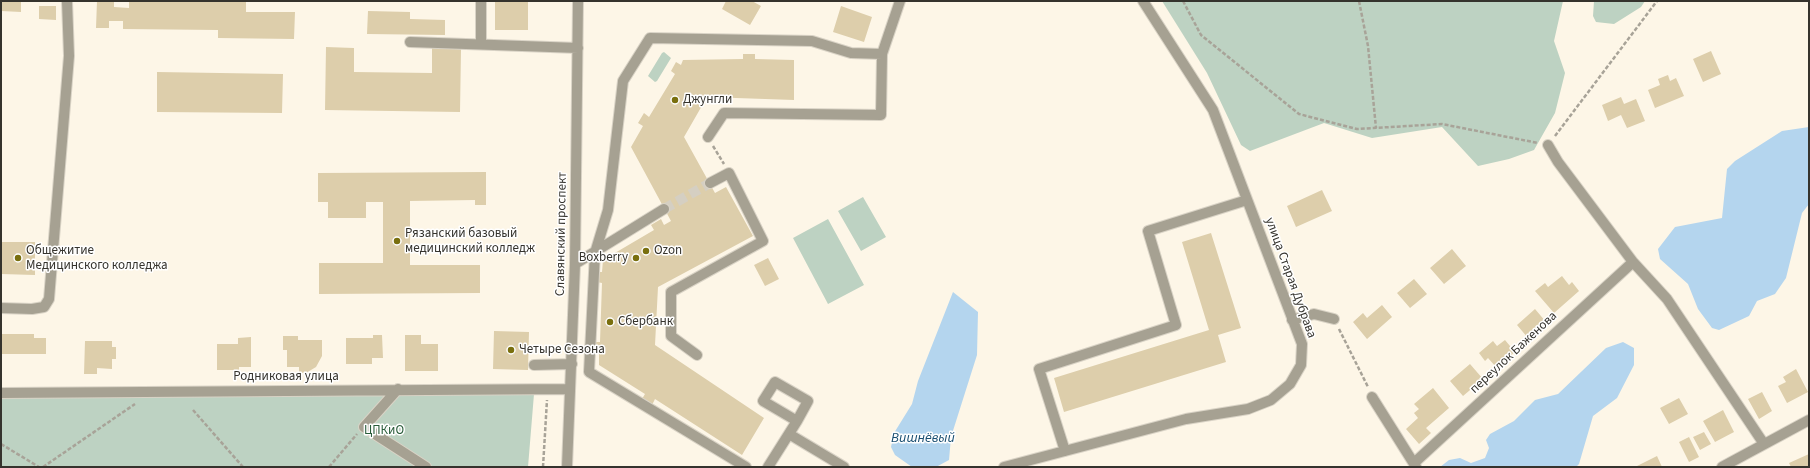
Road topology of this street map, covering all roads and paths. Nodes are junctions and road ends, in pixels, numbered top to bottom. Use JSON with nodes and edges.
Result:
{"nodes":[{"id":1,"x":67,"y":1,"type":"edge"},
{"id":2,"x":481,"y":1,"type":"edge"},
{"id":3,"x":578,"y":1,"type":"edge"},
{"id":4,"x":900,"y":1,"type":"edge"},
{"id":5,"x":1143,"y":1,"type":"edge"},
{"id":6,"x":1183,"y":1,"type":"edge"},
{"id":7,"x":1359,"y":1,"type":"edge"},
{"id":8,"x":1657,"y":1,"type":"edge"},
{"id":9,"x":410,"y":42,"type":"dead end"},
{"id":10,"x":481,"y":44,"type":"junction"},
{"id":11,"x":578,"y":48,"type":"junction"},
{"id":12,"x":882,"y":54,"type":"junction"},
{"id":13,"x":1376,"y":128,"type":"junction"},
{"id":14,"x":710,"y":141,"type":"joint"},
{"id":15,"x":1548,"y":145,"type":"junction"},
{"id":16,"x":721,"y":159,"type":"dead end"},
{"id":17,"x":710,"y":183,"type":"tunnel mouth"},
{"id":18,"x":1247,"y":200,"type":"junction"},
{"id":19,"x":664,"y":208,"type":"tunnel mouth"},
{"id":20,"x":595,"y":253,"type":"junction"},
{"id":21,"x":1633,"y":262,"type":"junction"},
{"id":22,"x":575,"y":264,"type":"junction"},
{"id":23,"x":1,"y":308,"type":"edge"},
{"id":24,"x":1334,"y":319,"type":"joint"},
{"id":25,"x":1292,"y":320,"type":"junction"},
{"id":26,"x":697,"y":355,"type":"dead end"},
{"id":27,"x":572,"y":364,"type":"junction"},
{"id":28,"x":534,"y":365,"type":"dead end"},
{"id":29,"x":398,"y":389,"type":"junction"},
{"id":30,"x":547,"y":389,"type":"junction"},
{"id":31,"x":570,"y":389,"type":"junction"},
{"id":32,"x":1,"y":393,"type":"edge"},
{"id":33,"x":1372,"y":397,"type":"joint"},
{"id":34,"x":136,"y":403,"type":"dead end"},
{"id":35,"x":193,"y":410,"type":"dead end"},
{"id":36,"x":1809,"y":420,"type":"edge"},
{"id":37,"x":797,"y":421,"type":"dead end"},
{"id":38,"x":364,"y":427,"type":"junction"},
{"id":39,"x":789,"y":434,"type":"junction"},
{"id":40,"x":1,"y":444,"type":"edge"},
{"id":41,"x":1764,"y":444,"type":"junction"},
{"id":42,"x":1065,"y":451,"type":"junction"},
{"id":43,"x":1415,"y":465,"type":"edge"},
{"id":44,"x":39,"y":467,"type":"edge"},
{"id":45,"x":43,"y":467,"type":"edge"},
{"id":46,"x":243,"y":467,"type":"edge"},
{"id":47,"x":328,"y":467,"type":"edge"},
{"id":48,"x":426,"y":467,"type":"edge"},
{"id":49,"x":543,"y":467,"type":"edge"},
{"id":50,"x":567,"y":467,"type":"edge"},
{"id":51,"x":746,"y":467,"type":"edge"},
{"id":52,"x":768,"y":467,"type":"edge"},
{"id":53,"x":844,"y":467,"type":"edge"},
{"id":54,"x":1004,"y":467,"type":"edge"},
{"id":55,"x":1722,"y":467,"type":"edge"}],
"edges":[{"from":1,"to":23,"type":"street"},
{"from":2,"to":10,"type":"street"},
{"from":3,"to":11,"type":"street","name":"Славянский проспект"},
{"from":4,"to":12,"type":"street"},
{"from":5,"to":18,"type":"street","name":"улица Старая Дубрава"},
{"from":6,"to":13,"type":"path"},
{"from":7,"to":13,"type":"path"},
{"from":8,"to":15,"type":"path"},
{"from":9,"to":10,"type":"street"},
{"from":10,"to":11,"type":"street"},
{"from":11,"to":22,"type":"street","name":"Славянский проспект"},
{"from":12,"to":14,"type":"street"},
{"from":12,"to":20,"type":"street"},
{"from":13,"to":15,"type":"path"},
{"from":14,"to":16,"type":"path"},
{"from":15,"to":21,"type":"street"},
{"from":17,"to":26,"type":"street"},
{"from":18,"to":25,"type":"street","name":"улица Старая Дубрава"},
{"from":18,"to":42,"type":"street"},
{"from":19,"to":20,"type":"street"},
{"from":20,"to":22,"type":"street"},
{"from":20,"to":51,"type":"street"},
{"from":21,"to":41,"type":"street"},
{"from":21,"to":43,"type":"street","name":"переулок Баженова"},
{"from":22,"to":27,"type":"street","name":"Славянский проспект"},
{"from":24,"to":25,"type":"street"},
{"from":24,"to":33,"type":"path"},
{"from":25,"to":42,"type":"street","name":"улица Старая Дубрава"},
{"from":27,"to":28,"type":"street"},
{"from":27,"to":31,"type":"street","name":"Славянский проспект"},
{"from":29,"to":30,"type":"street","name":"Родниковая улица"},
{"from":29,"to":32,"type":"street","name":"Родниковая улица"},
{"from":29,"to":38,"type":"street"},
{"from":30,"to":31,"type":"street","name":"Родниковая улица"},
{"from":30,"to":49,"type":"path"},
{"from":31,"to":50,"type":"street","name":"Славянский проспект"},
{"from":33,"to":43,"type":"street"},
{"from":34,"to":45,"type":"path"},
{"from":35,"to":46,"type":"path"},
{"from":36,"to":41,"type":"street"},
{"from":37,"to":39,"type":"street"},
{"from":38,"to":47,"type":"path"},
{"from":38,"to":48,"type":"street"},
{"from":39,"to":52,"type":"street"},
{"from":39,"to":53,"type":"street"},
{"from":40,"to":44,"type":"path"},
{"from":41,"to":55,"type":"street"},
{"from":42,"to":54,"type":"street","name":"улица Старая Дубрава"}]}
